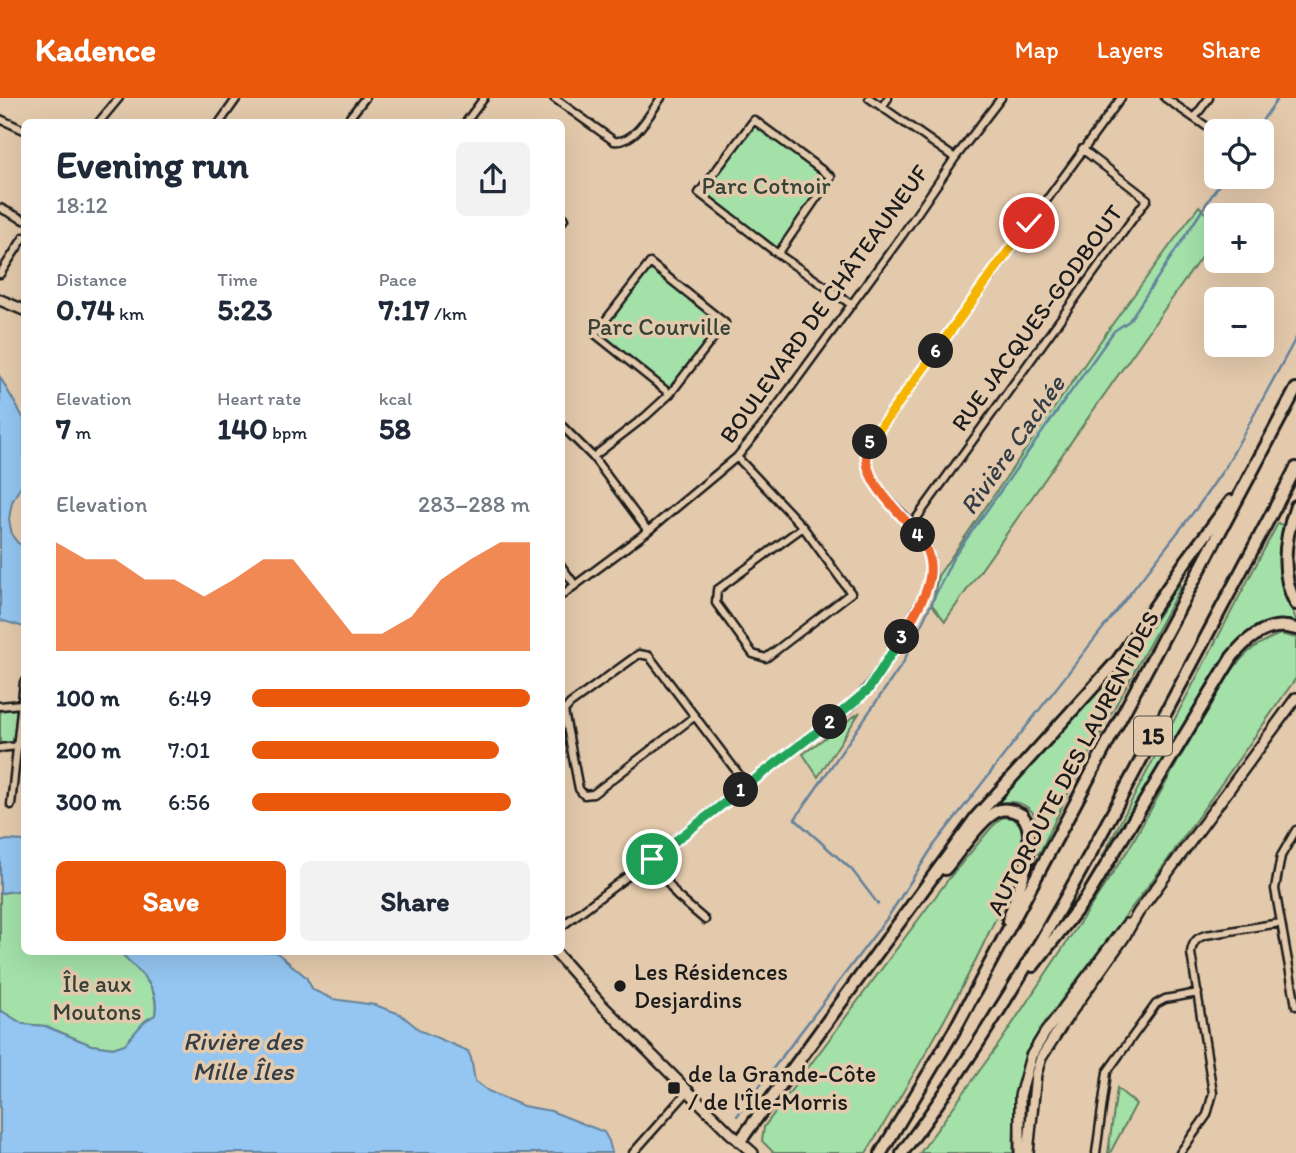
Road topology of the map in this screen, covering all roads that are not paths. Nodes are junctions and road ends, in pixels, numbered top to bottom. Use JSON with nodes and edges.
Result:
{"nodes":[{"id":1,"x":119,"y":98,"type":"edge"},
{"id":2,"x":237,"y":98,"type":"edge"},
{"id":3,"x":365,"y":98,"type":"edge"},
{"id":4,"x":484,"y":98,"type":"edge"},
{"id":5,"x":554,"y":98,"type":"edge"},
{"id":6,"x":661,"y":98,"type":"edge"},
{"id":7,"x":869,"y":98,"type":"edge"},
{"id":8,"x":888,"y":98,"type":"edge"},
{"id":9,"x":1001,"y":98,"type":"edge"},
{"id":10,"x":1121,"y":98,"type":"edge"},
{"id":11,"x":1165,"y":98,"type":"edge"},
{"id":12,"x":1209,"y":98,"type":"edge"},
{"id":13,"x":882,"y":107,"type":"junction"},
{"id":14,"x":1194,"y":118,"type":"junction"},
{"id":15,"x":0,"y":119,"type":"edge"},
{"id":16,"x":102,"y":119,"type":"edge"},
{"id":17,"x":222,"y":119,"type":"edge"},
{"id":18,"x":348,"y":119,"type":"edge"},
{"id":19,"x":468,"y":119,"type":"edge"},
{"id":20,"x":1204,"y":125,"type":"edge"},
{"id":21,"x":21,"y":129,"type":"edge"},
{"id":22,"x":1082,"y":149,"type":"junction"},
{"id":23,"x":955,"y":158,"type":"junction"},
{"id":24,"x":0,"y":208,"type":"edge"},
{"id":25,"x":21,"y":218,"type":"edge"},
{"id":26,"x":21,"y":242,"type":"edge"},
{"id":27,"x":779,"y":254,"type":"junction"},
{"id":28,"x":0,"y":274,"type":"edge"},
{"id":29,"x":0,"y":300,"type":"edge"},
{"id":30,"x":852,"y":305,"type":"junction"},
{"id":31,"x":21,"y":309,"type":"edge"},
{"id":32,"x":1296,"y":388,"type":"edge"},
{"id":33,"x":670,"y":394,"type":"junction"},
{"id":34,"x":565,"y":429,"type":"edge"},
{"id":35,"x":593,"y":457,"type":"junction"},
{"id":36,"x":737,"y":457,"type":"junction"},
{"id":37,"x":1296,"y":468,"type":"edge"},
{"id":38,"x":1249,"y":476,"type":"junction"},
{"id":39,"x":1296,"y":506,"type":"edge"},
{"id":40,"x":911,"y":526,"type":"junction"},
{"id":41,"x":803,"y":527,"type":"junction"},
{"id":42,"x":648,"y":531,"type":"junction"},
{"id":43,"x":565,"y":571,"type":"edge"},
{"id":44,"x":575,"y":585,"type":"junction"},
{"id":45,"x":565,"y":593,"type":"edge"},
{"id":46,"x":1296,"y":604,"type":"edge"},
{"id":47,"x":1296,"y":629,"type":"edge"},
{"id":48,"x":1296,"y":698,"type":"edge"},
{"id":49,"x":21,"y":704,"type":"joint"},
{"id":50,"x":0,"y":706,"type":"edge"},
{"id":51,"x":565,"y":710,"type":"edge"},
{"id":52,"x":565,"y":716,"type":"edge"},
{"id":53,"x":695,"y":716,"type":"junction"},
{"id":54,"x":17,"y":746,"type":"junction"},
{"id":55,"x":0,"y":748,"type":"edge"},
{"id":56,"x":747,"y":785,"type":"junction"},
{"id":57,"x":11,"y":805,"type":"dead end"},
{"id":58,"x":1296,"y":830,"type":"edge"},
{"id":59,"x":652,"y":859,"type":"junction"},
{"id":60,"x":1138,"y":913,"type":"junction"},
{"id":61,"x":705,"y":920,"type":"dead end"},
{"id":62,"x":1280,"y":923,"type":"junction"},
{"id":63,"x":565,"y":924,"type":"edge"},
{"id":64,"x":890,"y":936,"type":"junction"},
{"id":65,"x":1000,"y":945,"type":"junction"},
{"id":66,"x":557,"y":955,"type":"edge"},
{"id":67,"x":1295,"y":991,"type":"edge"},
{"id":68,"x":1198,"y":993,"type":"junction"},
{"id":69,"x":1005,"y":1001,"type":"junction"},
{"id":70,"x":1296,"y":1006,"type":"edge"},
{"id":71,"x":688,"y":1091,"type":"junction"},
{"id":72,"x":740,"y":1141,"type":"junction"},
{"id":73,"x":633,"y":1153,"type":"edge"},
{"id":74,"x":753,"y":1153,"type":"edge"},
{"id":75,"x":881,"y":1153,"type":"edge"},
{"id":76,"x":902,"y":1153,"type":"edge"},
{"id":77,"x":1020,"y":1153,"type":"edge"},
{"id":78,"x":1028,"y":1153,"type":"edge"},
{"id":79,"x":1096,"y":1153,"type":"edge"},
{"id":80,"x":1180,"y":1153,"type":"edge"}],
"edges":[{"from":1,"to":16,"type":"street"},
{"from":2,"to":17,"type":"street"},
{"from":3,"to":18,"type":"street"},
{"from":4,"to":19,"type":"street"},
{"from":5,"to":6,"type":"street"},
{"from":7,"to":13,"type":"street"},
{"from":8,"to":13,"type":"street"},
{"from":9,"to":23,"type":"street","name":"BOULEVARD DE CHÂTEAUNEUF"},
{"from":10,"to":22,"type":"street"},
{"from":11,"to":14,"type":"street"},
{"from":12,"to":14,"type":"street"},
{"from":13,"to":23,"type":"street"},
{"from":14,"to":20,"type":"street"},
{"from":15,"to":21,"type":"street"},
{"from":22,"to":40,"type":"street"},
{"from":22,"to":40,"type":"street","name":"RUE JACQUES-GODBOUT"},
{"from":23,"to":30,"type":"street","name":"BOULEVARD DE CHÂTEAUNEUF"},
{"from":24,"to":25,"type":"street"},
{"from":26,"to":28,"type":"street"},
{"from":27,"to":27,"type":"street"},
{"from":27,"to":30,"type":"street"},
{"from":29,"to":31,"type":"street"},
{"from":30,"to":36,"type":"street","name":"BOULEVARD DE CHÂTEAUNEUF"},
{"from":32,"to":38,"type":"highway","name":"AUTOROUTE DES LAURENTIDES","number":"15"},
{"from":33,"to":33,"type":"street"},
{"from":33,"to":35,"type":"street"},
{"from":34,"to":35,"type":"street"},
{"from":35,"to":42,"type":"street"},
{"from":36,"to":41,"type":"street"},
{"from":36,"to":42,"type":"street","name":"BOULEVARD DE CHÂTEAUNEUF"},
{"from":37,"to":69,"type":"highway","number":"15"},
{"from":38,"to":64,"type":"highway"},
{"from":38,"to":65,"type":"highway","name":"AUTOROUTE DES LAURENTIDES","number":"15"},
{"from":39,"to":46,"type":"highway"},
{"from":40,"to":56,"type":"street"},
{"from":41,"to":41,"type":"street"},
{"from":42,"to":44,"type":"street","name":"BOULEVARD DE CHÂTEAUNEUF"},
{"from":43,"to":44,"type":"street"},
{"from":44,"to":45,"type":"street","name":"BOULEVARD DE CHÂTEAUNEUF"},
{"from":47,"to":69,"type":"highway"},
{"from":48,"to":60,"type":"street"},
{"from":49,"to":50,"type":"street"},
{"from":49,"to":54,"type":"street"},
{"from":51,"to":53,"type":"street"},
{"from":52,"to":53,"type":"street"},
{"from":53,"to":56,"type":"street"},
{"from":54,"to":55,"type":"street"},
{"from":54,"to":57,"type":"street"},
{"from":56,"to":59,"type":"street"},
{"from":58,"to":62,"type":"street"},
{"from":59,"to":61,"type":"street"},
{"from":59,"to":63,"type":"street"},
{"from":60,"to":77,"type":"street"},
{"from":60,"to":78,"type":"street"},
{"from":62,"to":67,"type":"street"},
{"from":62,"to":68,"type":"street"},
{"from":64,"to":65,"type":"highway"},
{"from":64,"to":72,"type":"highway"},
{"from":65,"to":75,"type":"highway","name":"AUTOROUTE DES LAURENTIDES","number":"15"},
{"from":66,"to":71,"type":"street"},
{"from":67,"to":70,"type":"street"},
{"from":68,"to":79,"type":"street"},
{"from":68,"to":80,"type":"street"},
{"from":69,"to":76,"type":"highway","number":"15"},
{"from":71,"to":72,"type":"street"},
{"from":71,"to":73,"type":"street"},
{"from":72,"to":74,"type":"street"}]}
